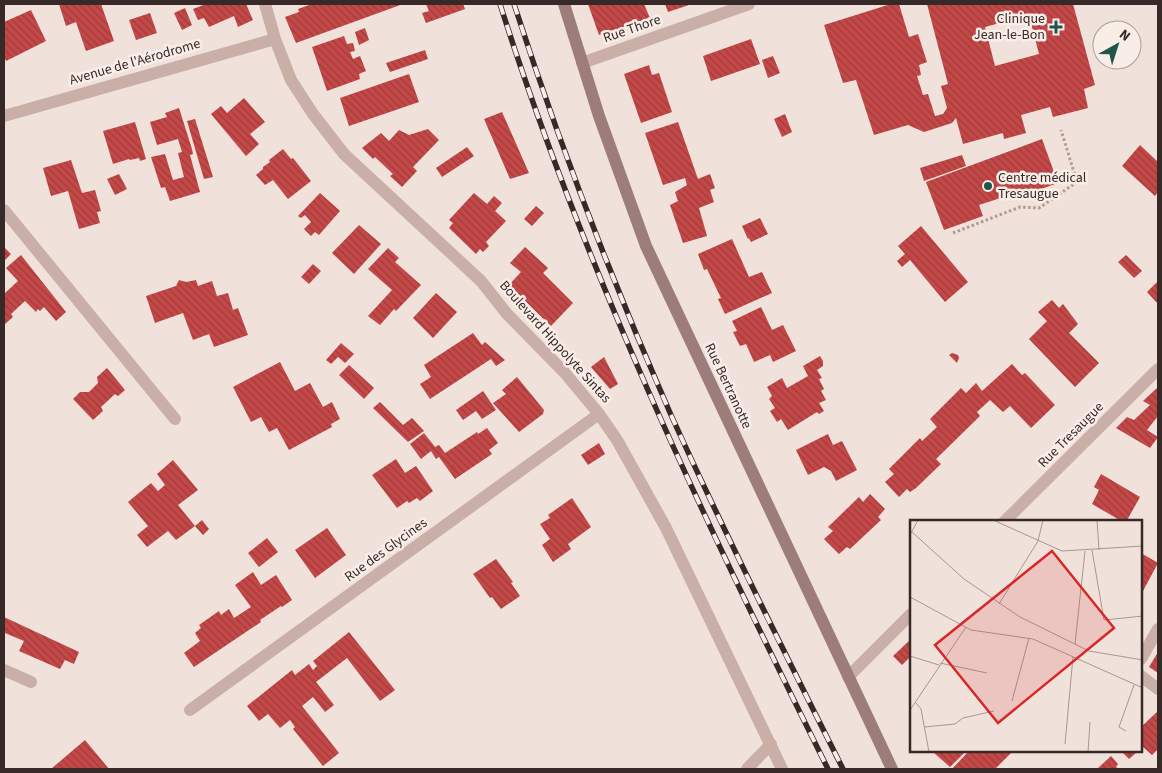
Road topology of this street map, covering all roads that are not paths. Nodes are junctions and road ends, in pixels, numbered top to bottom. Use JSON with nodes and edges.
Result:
{"nodes":[{"id":1,"x":264,"y":4,"type":"edge"},
{"id":2,"x":564,"y":4,"type":"edge"},
{"id":3,"x":749,"y":4,"type":"edge"},
{"id":4,"x":275,"y":39,"type":"junction"},
{"id":5,"x":582,"y":63,"type":"junction"},
{"id":6,"x":4,"y":116,"type":"edge"},
{"id":7,"x":4,"y":210,"type":"edge"},
{"id":8,"x":1158,"y":369,"type":"edge"},
{"id":9,"x":599,"y":414,"type":"junction"},
{"id":10,"x":175,"y":419,"type":"dead end"},
{"id":11,"x":1006,"y":520,"type":"edge"},
{"id":12,"x":910,"y":615,"type":"edge"},
{"id":13,"x":1158,"y":629,"type":"edge"},
{"id":14,"x":1142,"y":657,"type":"edge"},
{"id":15,"x":4,"y":670,"type":"edge"},
{"id":16,"x":848,"y":677,"type":"junction"},
{"id":17,"x":1142,"y":677,"type":"edge"},
{"id":18,"x":31,"y":682,"type":"dead end"},
{"id":19,"x":1158,"y":690,"type":"edge"},
{"id":20,"x":190,"y":710,"type":"dead end"},
{"id":21,"x":771,"y":744,"type":"junction"},
{"id":22,"x":747,"y":769,"type":"edge"},
{"id":23,"x":782,"y":769,"type":"edge"},
{"id":24,"x":892,"y":769,"type":"edge"}],
"edges":[{"from":1,"to":4,"type":"street","name":"Boulevard Hippolyte Sintas"},
{"from":2,"to":5,"type":"street","name":"Rue Bertranotte"},
{"from":3,"to":5,"type":"street","name":"Rue Thore"},
{"from":4,"to":6,"type":"street","name":"Avenue de l'Aérodrome"},
{"from":4,"to":9,"type":"street","name":"Boulevard Hippolyte Sintas"},
{"from":5,"to":16,"type":"street","name":"Rue Bertranotte"},
{"from":7,"to":10,"type":"street"},
{"from":8,"to":11,"type":"street","name":"Rue Tresaugue"},
{"from":9,"to":20,"type":"street","name":"Rue des Glycines"},
{"from":9,"to":21,"type":"street","name":"Boulevard Hippolyte Sintas"},
{"from":12,"to":16,"type":"street"},
{"from":13,"to":14,"type":"street"},
{"from":15,"to":18,"type":"street"},
{"from":16,"to":24,"type":"street","name":"Rue Bertranotte"},
{"from":17,"to":19,"type":"street"},
{"from":21,"to":22,"type":"street"},
{"from":21,"to":23,"type":"street","name":"Boulevard Hippolyte Sintas"}]}
